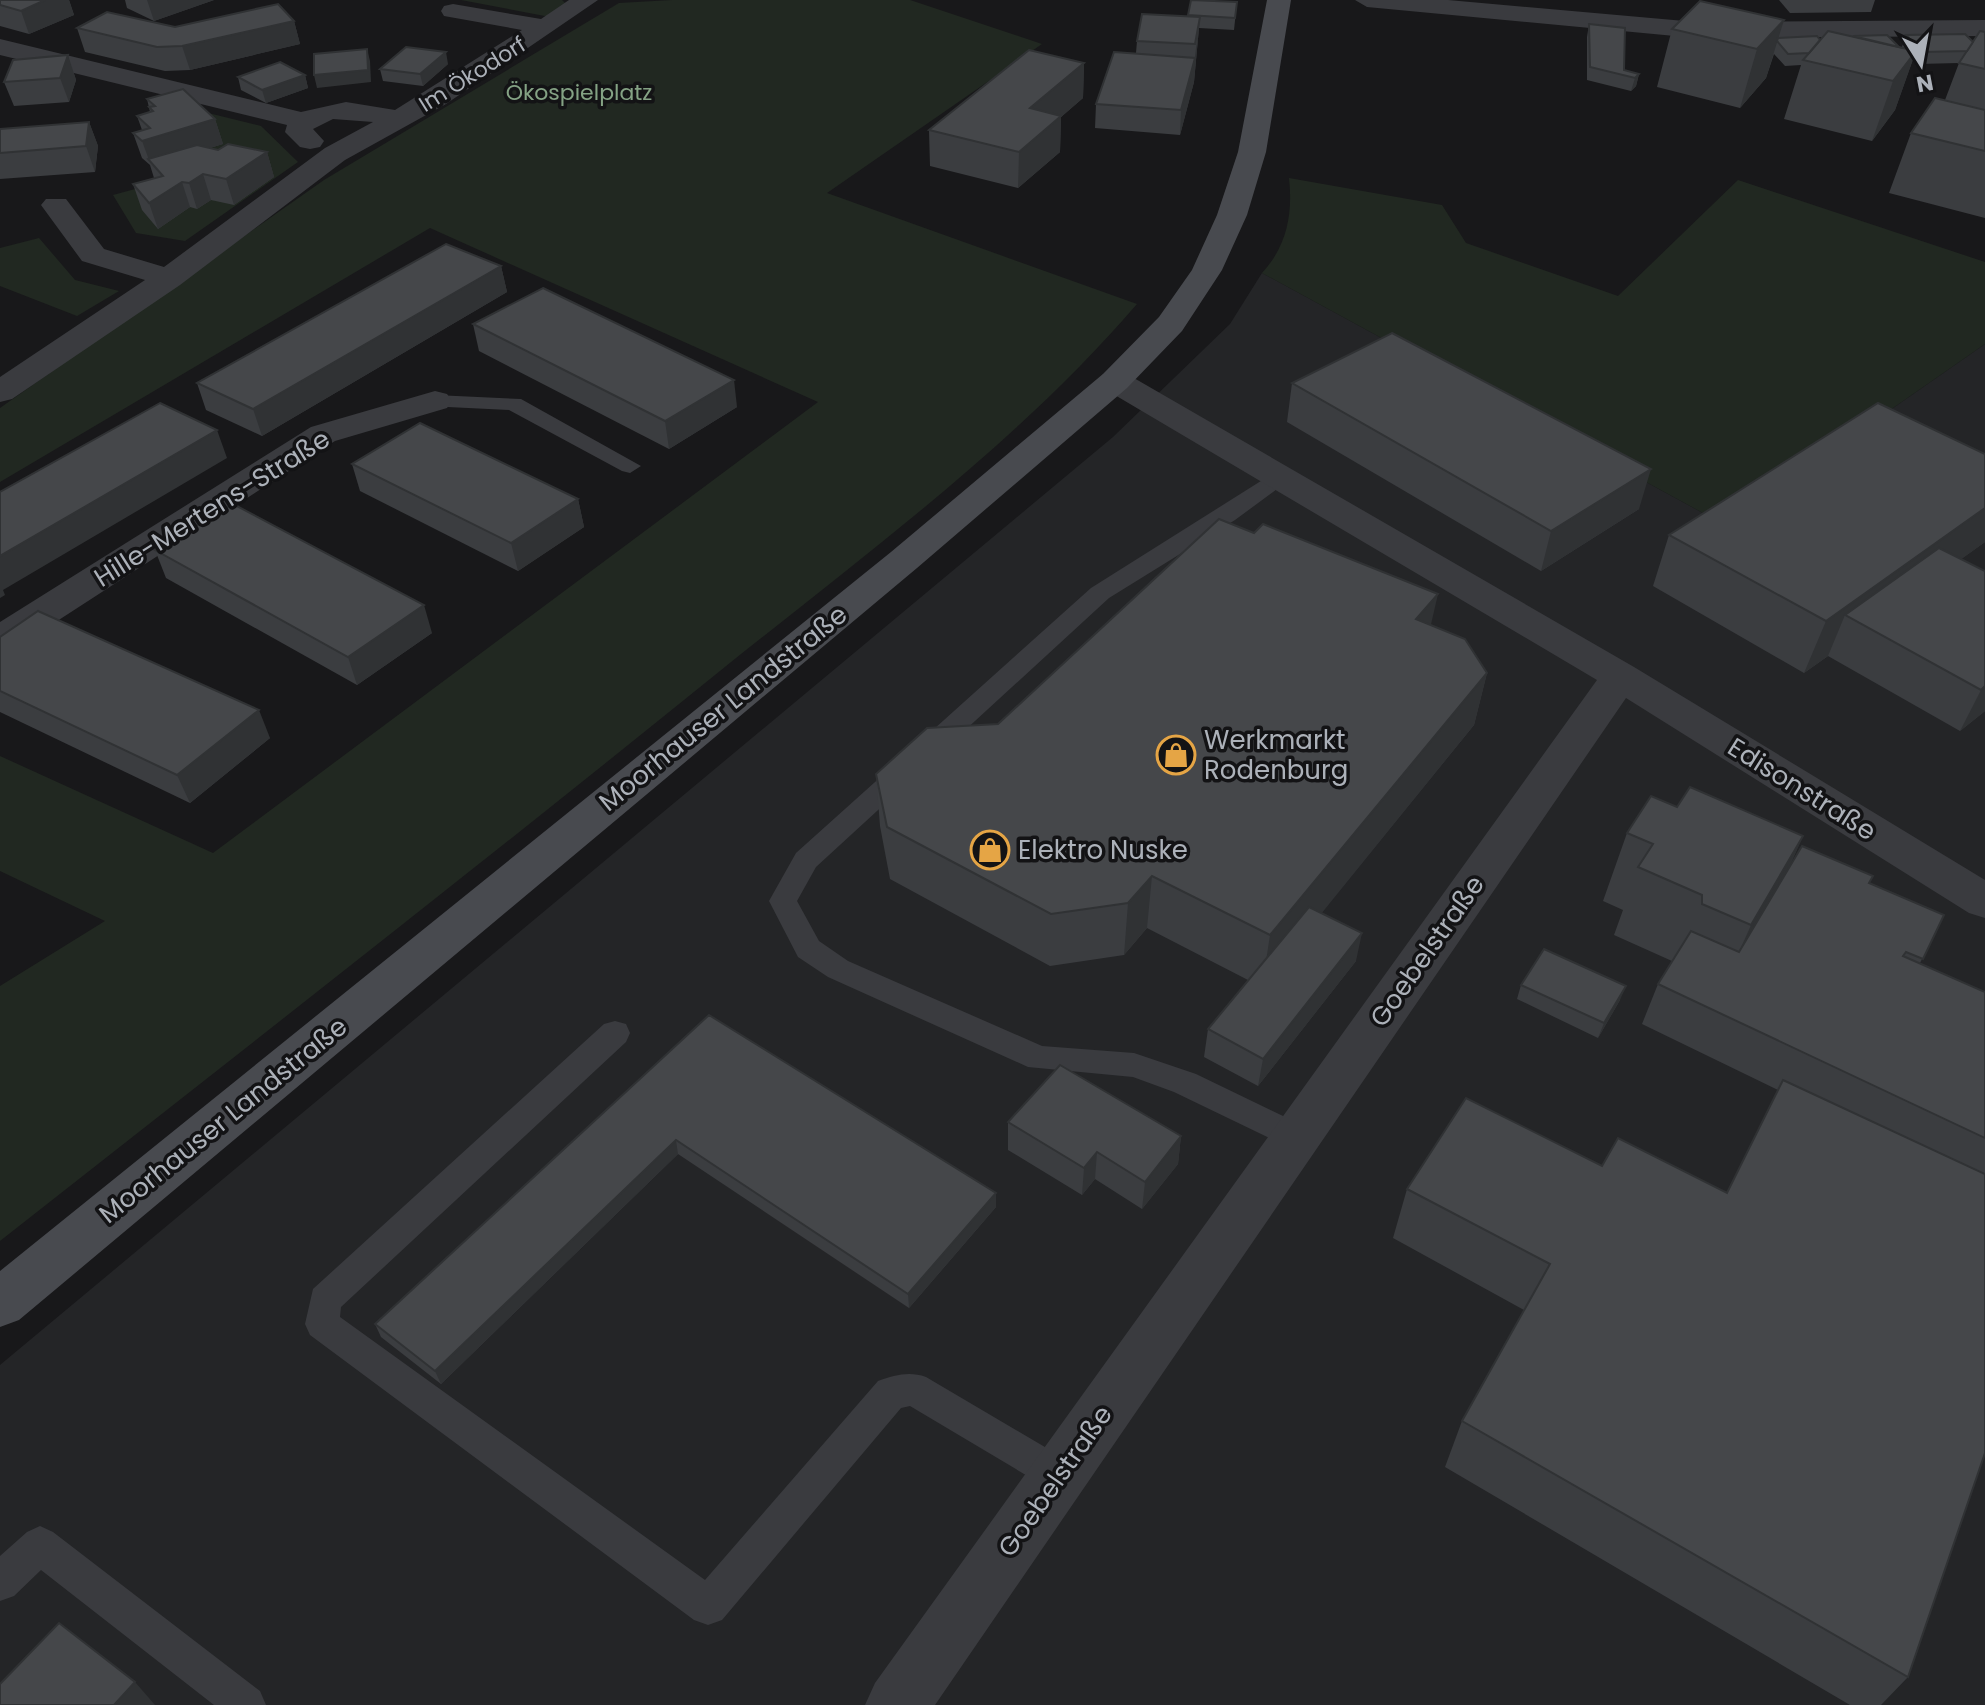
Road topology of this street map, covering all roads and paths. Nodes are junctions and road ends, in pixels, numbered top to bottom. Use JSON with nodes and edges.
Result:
{"nodes":[{"id":1,"x":586,"y":0,"type":"edge"},
{"id":2,"x":1279,"y":0,"type":"edge"},
{"id":3,"x":1367,"y":0,"type":"edge"},
{"id":4,"x":453,"y":11,"type":"dead end"},
{"id":5,"x":546,"y":27,"type":"junction"},
{"id":6,"x":1985,"y":28,"type":"edge"},
{"id":7,"x":0,"y":47,"type":"edge"},
{"id":8,"x":397,"y":119,"type":"junction"},
{"id":9,"x":304,"y":121,"type":"junction"},
{"id":10,"x":343,"y":149,"type":"junction"},
{"id":11,"x":56,"y":205,"type":"dead end"},
{"id":12,"x":169,"y":278,"type":"junction"},
{"id":13,"x":1115,"y":381,"type":"junction"},
{"id":14,"x":0,"y":392,"type":"edge"},
{"id":15,"x":435,"y":401,"type":"joint"},
{"id":16,"x":630,"y":466,"type":"dead end"},
{"id":17,"x":1280,"y":476,"type":"junction"},
{"id":18,"x":0,"y":640,"type":"edge"},
{"id":19,"x":1620,"y":676,"type":"junction"},
{"id":20,"x":1985,"y":901,"type":"edge"},
{"id":21,"x":615,"y":1033,"type":"dead end"},
{"id":22,"x":1297,"y":1137,"type":"junction"},
{"id":23,"x":0,"y":1303,"type":"edge"},
{"id":24,"x":1059,"y":1475,"type":"junction"},
{"id":25,"x":0,"y":1582,"type":"edge"},
{"id":26,"x":246,"y":1705,"type":"edge"},
{"id":27,"x":897,"y":1705,"type":"edge"}],
"edges":[{"from":1,"to":5,"type":"street","name":"Im Ökodorf"},
{"from":2,"to":13,"type":"street","name":"Moorhauser Landstraße"},
{"from":3,"to":6,"type":"street"},
{"from":4,"to":5,"type":"street","name":"Im Ökodorf"},
{"from":5,"to":8,"type":"street","name":"Im Ökodorf"},
{"from":7,"to":9,"type":"street"},
{"from":8,"to":9,"type":"street"},
{"from":8,"to":10,"type":"street","name":"Im Ökodorf"},
{"from":9,"to":10,"type":"street"},
{"from":10,"to":12,"type":"street","name":"Im Ökodorf"},
{"from":11,"to":12,"type":"street"},
{"from":12,"to":14,"type":"street","name":"Im Ökodorf"},
{"from":13,"to":17,"type":"street"},
{"from":13,"to":23,"type":"street","name":"Moorhauser Landstraße"},
{"from":15,"to":16,"type":"lane"},
{"from":15,"to":18,"type":"street","name":"Hille-Mertens-Straße"},
{"from":17,"to":19,"type":"street"},
{"from":17,"to":22,"type":"lane"},
{"from":19,"to":20,"type":"street","name":"Edisonstraße"},
{"from":19,"to":22,"type":"street","name":"Goebelstraße"},
{"from":21,"to":24,"type":"lane"},
{"from":22,"to":24,"type":"street","name":"Goebelstraße"},
{"from":24,"to":27,"type":"street","name":"Goebelstraße"},
{"from":25,"to":26,"type":"lane"}]}
